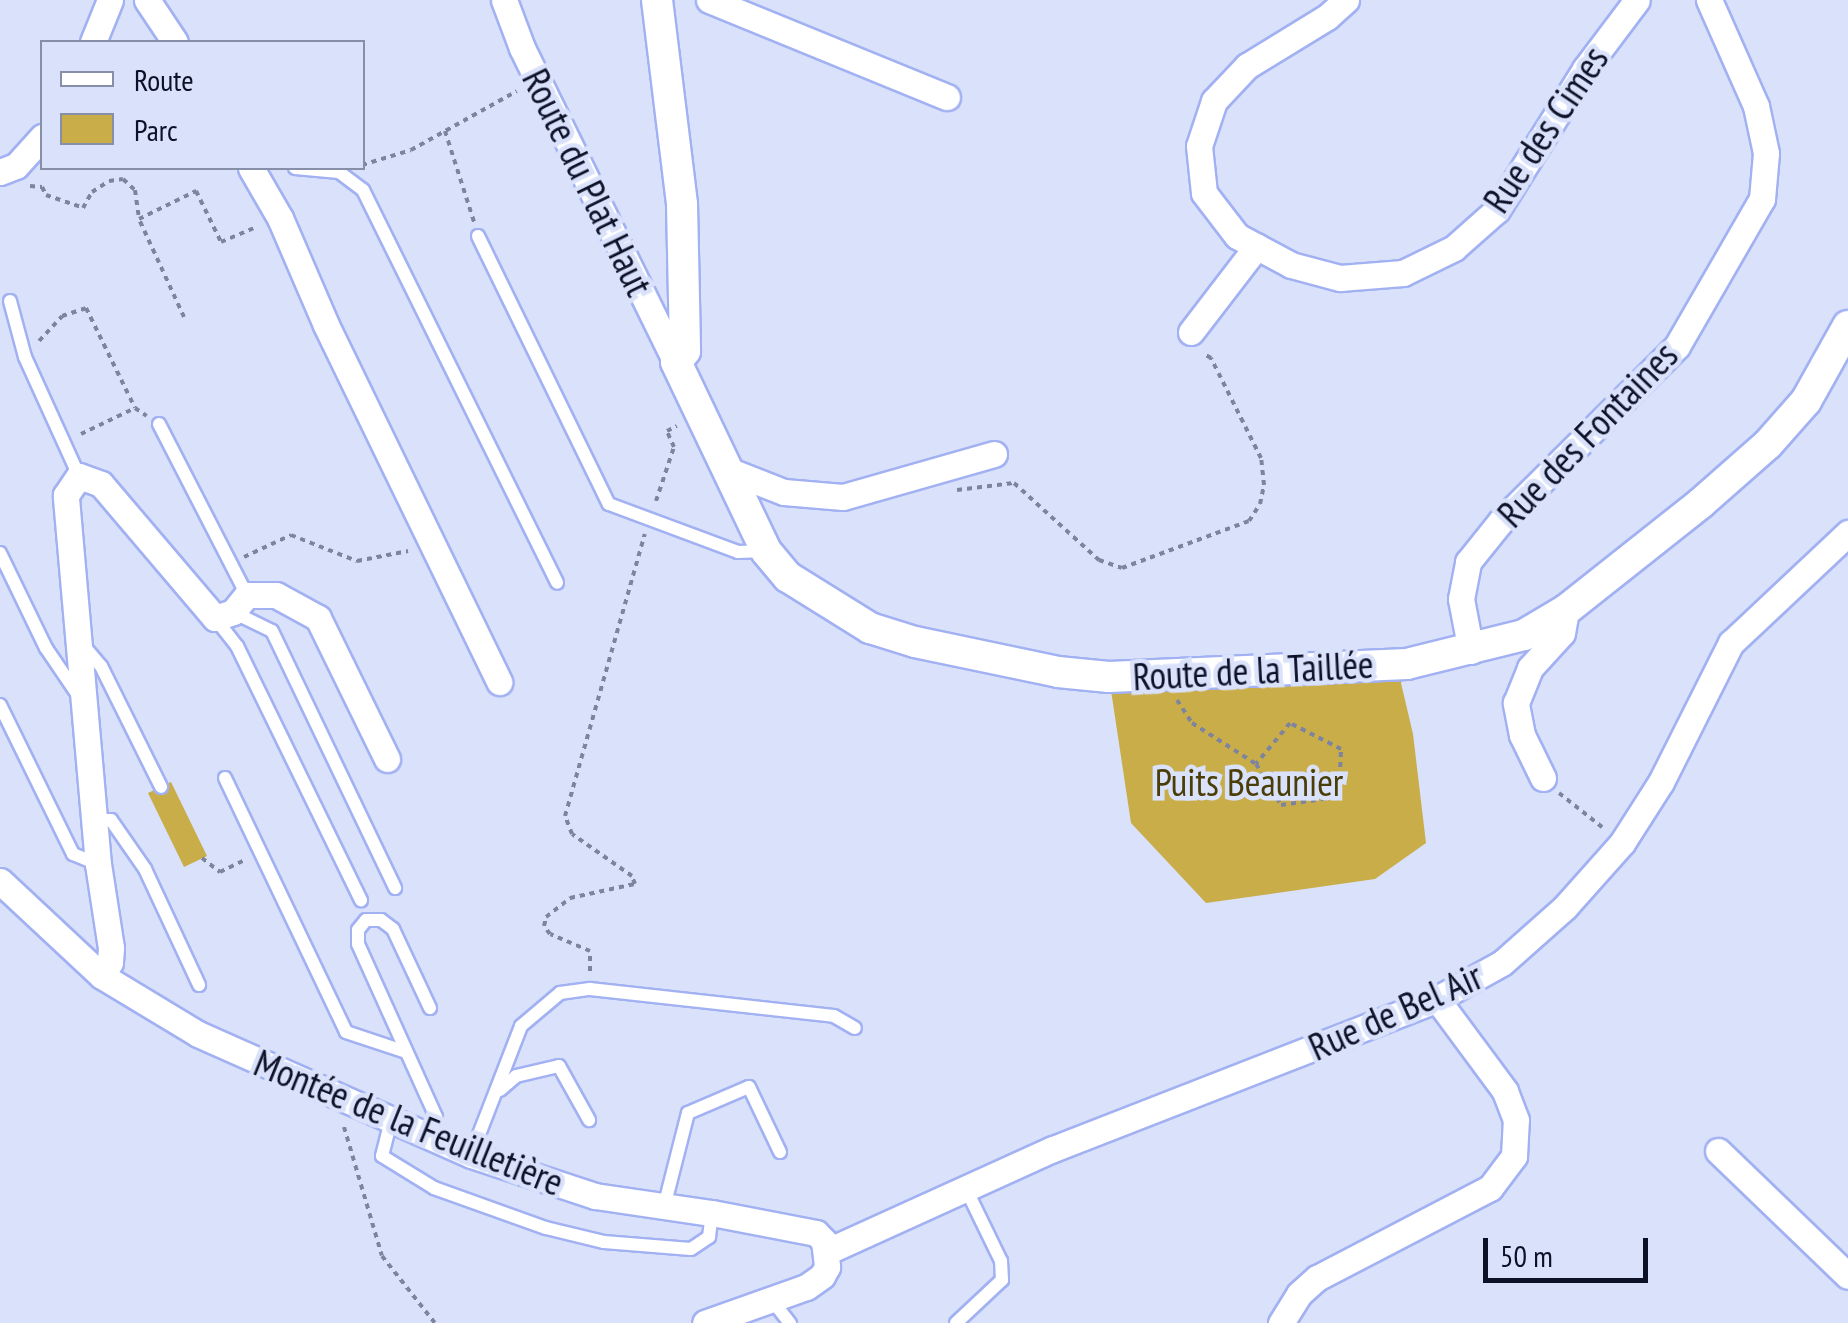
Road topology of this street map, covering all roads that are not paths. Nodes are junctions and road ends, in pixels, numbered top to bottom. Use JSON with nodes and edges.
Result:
{"nodes":[{"id":1,"x":110,"y":0,"type":"edge"},
{"id":2,"x":148,"y":0,"type":"edge"},
{"id":3,"x":504,"y":0,"type":"edge"},
{"id":4,"x":657,"y":0,"type":"edge"},
{"id":5,"x":709,"y":0,"type":"edge"},
{"id":6,"x":1346,"y":0,"type":"edge"},
{"id":7,"x":1636,"y":0,"type":"edge"},
{"id":8,"x":1709,"y":0,"type":"edge"},
{"id":9,"x":94,"y":40,"type":"edge"},
{"id":10,"x":174,"y":40,"type":"edge"},
{"id":11,"x":946,"y":97,"type":"dead end"},
{"id":12,"x":40,"y":139,"type":"edge"},
{"id":13,"x":252,"y":170,"type":"edge"},
{"id":14,"x":318,"y":170,"type":"edge"},
{"id":15,"x":0,"y":172,"type":"edge"},
{"id":16,"x":478,"y":236,"type":"road end"},
{"id":17,"x":1256,"y":246,"type":"junction"},
{"id":18,"x":10,"y":301,"type":"dead end"},
{"id":19,"x":1197,"y":325,"type":"road end"},
{"id":20,"x":1848,"y":326,"type":"edge"},
{"id":21,"x":676,"y":362,"type":"junction"},
{"id":22,"x":159,"y":424,"type":"dead end"},
{"id":23,"x":994,"y":454,"type":"dead end"},
{"id":24,"x":730,"y":472,"type":"junction"},
{"id":25,"x":79,"y":476,"type":"junction"},
{"id":26,"x":1848,"y":533,"type":"edge"},
{"id":27,"x":766,"y":551,"type":"junction"},
{"id":28,"x":0,"y":553,"type":"edge"},
{"id":29,"x":558,"y":583,"type":"dead end"},
{"id":30,"x":231,"y":608,"type":"junction"},
{"id":31,"x":1566,"y":610,"type":"junction"},
{"id":32,"x":79,"y":641,"type":"junction"},
{"id":33,"x":1471,"y":651,"type":"junction"},
{"id":34,"x":499,"y":682,"type":"dead end"},
{"id":35,"x":84,"y":704,"type":"junction"},
{"id":36,"x":0,"y":705,"type":"edge"},
{"id":37,"x":387,"y":759,"type":"dead end"},
{"id":38,"x":225,"y":778,"type":"dead end"},
{"id":39,"x":1543,"y":778,"type":"road end"},
{"id":40,"x":161,"y":787,"type":"dead end"},
{"id":41,"x":95,"y":820,"type":"junction"},
{"id":42,"x":98,"y":864,"type":"junction"},
{"id":43,"x":0,"y":882,"type":"edge"},
{"id":44,"x":395,"y":888,"type":"dead end"},
{"id":45,"x":361,"y":900,"type":"dead end"},
{"id":46,"x":102,"y":976,"type":"junction"},
{"id":47,"x":199,"y":984,"type":"dead end"},
{"id":48,"x":1436,"y":999,"type":"junction"},
{"id":49,"x":430,"y":1008,"type":"dead end"},
{"id":50,"x":855,"y":1028,"type":"dead end"},
{"id":51,"x":406,"y":1052,"type":"junction"},
{"id":52,"x":498,"y":1092,"type":"junction"},
{"id":53,"x":391,"y":1120,"type":"junction"},
{"id":54,"x":589,"y":1120,"type":"dead end"},
{"id":55,"x":430,"y":1137,"type":"junction"},
{"id":56,"x":1718,"y":1151,"type":"dead end"},
{"id":57,"x":780,"y":1152,"type":"dead end"},
{"id":58,"x":471,"y":1155,"type":"junction"},
{"id":59,"x":966,"y":1191,"type":"junction"},
{"id":60,"x":664,"y":1207,"type":"junction"},
{"id":61,"x":712,"y":1212,"type":"junction"},
{"id":62,"x":828,"y":1251,"type":"junction"},
{"id":63,"x":1848,"y":1276,"type":"edge"},
{"id":64,"x":771,"y":1300,"type":"junction"},
{"id":65,"x":1290,"y":1320,"type":"edge"},
{"id":66,"x":705,"y":1323,"type":"edge"},
{"id":67,"x":790,"y":1323,"type":"edge"},
{"id":68,"x":956,"y":1323,"type":"edge"}],
"edges":[{"from":1,"to":9,"type":"street"},
{"from":2,"to":10,"type":"street"},
{"from":3,"to":21,"type":"street","name":"Route du Plat Haut"},
{"from":4,"to":21,"type":"street"},
{"from":5,"to":11,"type":"street"},
{"from":6,"to":17,"type":"street","name":"Rue des Cimes"},
{"from":7,"to":17,"type":"street","name":"Rue des Cimes"},
{"from":8,"to":33,"type":"street","name":"Rue des Fontaines"},
{"from":12,"to":15,"type":"street"},
{"from":13,"to":34,"type":"street"},
{"from":14,"to":29,"type":"lane"},
{"from":16,"to":27,"type":"lane"},
{"from":17,"to":19,"type":"street"},
{"from":18,"to":25,"type":"lane"},
{"from":20,"to":31,"type":"street","name":"Route de la Taillée"},
{"from":21,"to":24,"type":"street","name":"Route de la Taillée"},
{"from":22,"to":30,"type":"lane"},
{"from":23,"to":24,"type":"street"},
{"from":24,"to":27,"type":"street","name":"Route de la Taillée"},
{"from":25,"to":30,"type":"street"},
{"from":25,"to":32,"type":"street"},
{"from":26,"to":48,"type":"street","name":"Rue de Bel Air"},
{"from":27,"to":33,"type":"street","name":"Route de la Taillée"},
{"from":28,"to":35,"type":"lane"},
{"from":30,"to":37,"type":"street"},
{"from":30,"to":44,"type":"lane"},
{"from":30,"to":45,"type":"lane"},
{"from":31,"to":33,"type":"street","name":"Route de la Taillée"},
{"from":31,"to":39,"type":"street"},
{"from":32,"to":35,"type":"street"},
{"from":32,"to":40,"type":"lane"},
{"from":35,"to":41,"type":"street"},
{"from":36,"to":42,"type":"lane"},
{"from":38,"to":51,"type":"lane"},
{"from":41,"to":42,"type":"street"},
{"from":41,"to":47,"type":"lane"},
{"from":42,"to":46,"type":"street"},
{"from":43,"to":46,"type":"street","name":"Montée de la Feuilletière"},
{"from":46,"to":53,"type":"street","name":"Montée de la Feuilletière"},
{"from":48,"to":59,"type":"street","name":"Rue de Bel Air"},
{"from":48,"to":65,"type":"street"},
{"from":49,"to":51,"type":"lane"},
{"from":50,"to":52,"type":"lane"},
{"from":51,"to":55,"type":"lane"},
{"from":52,"to":54,"type":"lane"},
{"from":52,"to":58,"type":"lane"},
{"from":53,"to":55,"type":"street","name":"Montée de la Feuilletière"},
{"from":53,"to":61,"type":"lane"},
{"from":55,"to":58,"type":"street","name":"Montée de la Feuilletière"},
{"from":56,"to":63,"type":"street"},
{"from":57,"to":60,"type":"lane"},
{"from":58,"to":60,"type":"street","name":"Montée de la Feuilletière"},
{"from":59,"to":62,"type":"street","name":"Rue de Bel Air"},
{"from":59,"to":68,"type":"lane"},
{"from":60,"to":61,"type":"street","name":"Montée de la Feuilletière"},
{"from":61,"to":62,"type":"street","name":"Montée de la Feuilletière"},
{"from":62,"to":64,"type":"street"},
{"from":64,"to":66,"type":"street"},
{"from":64,"to":67,"type":"lane"}]}
